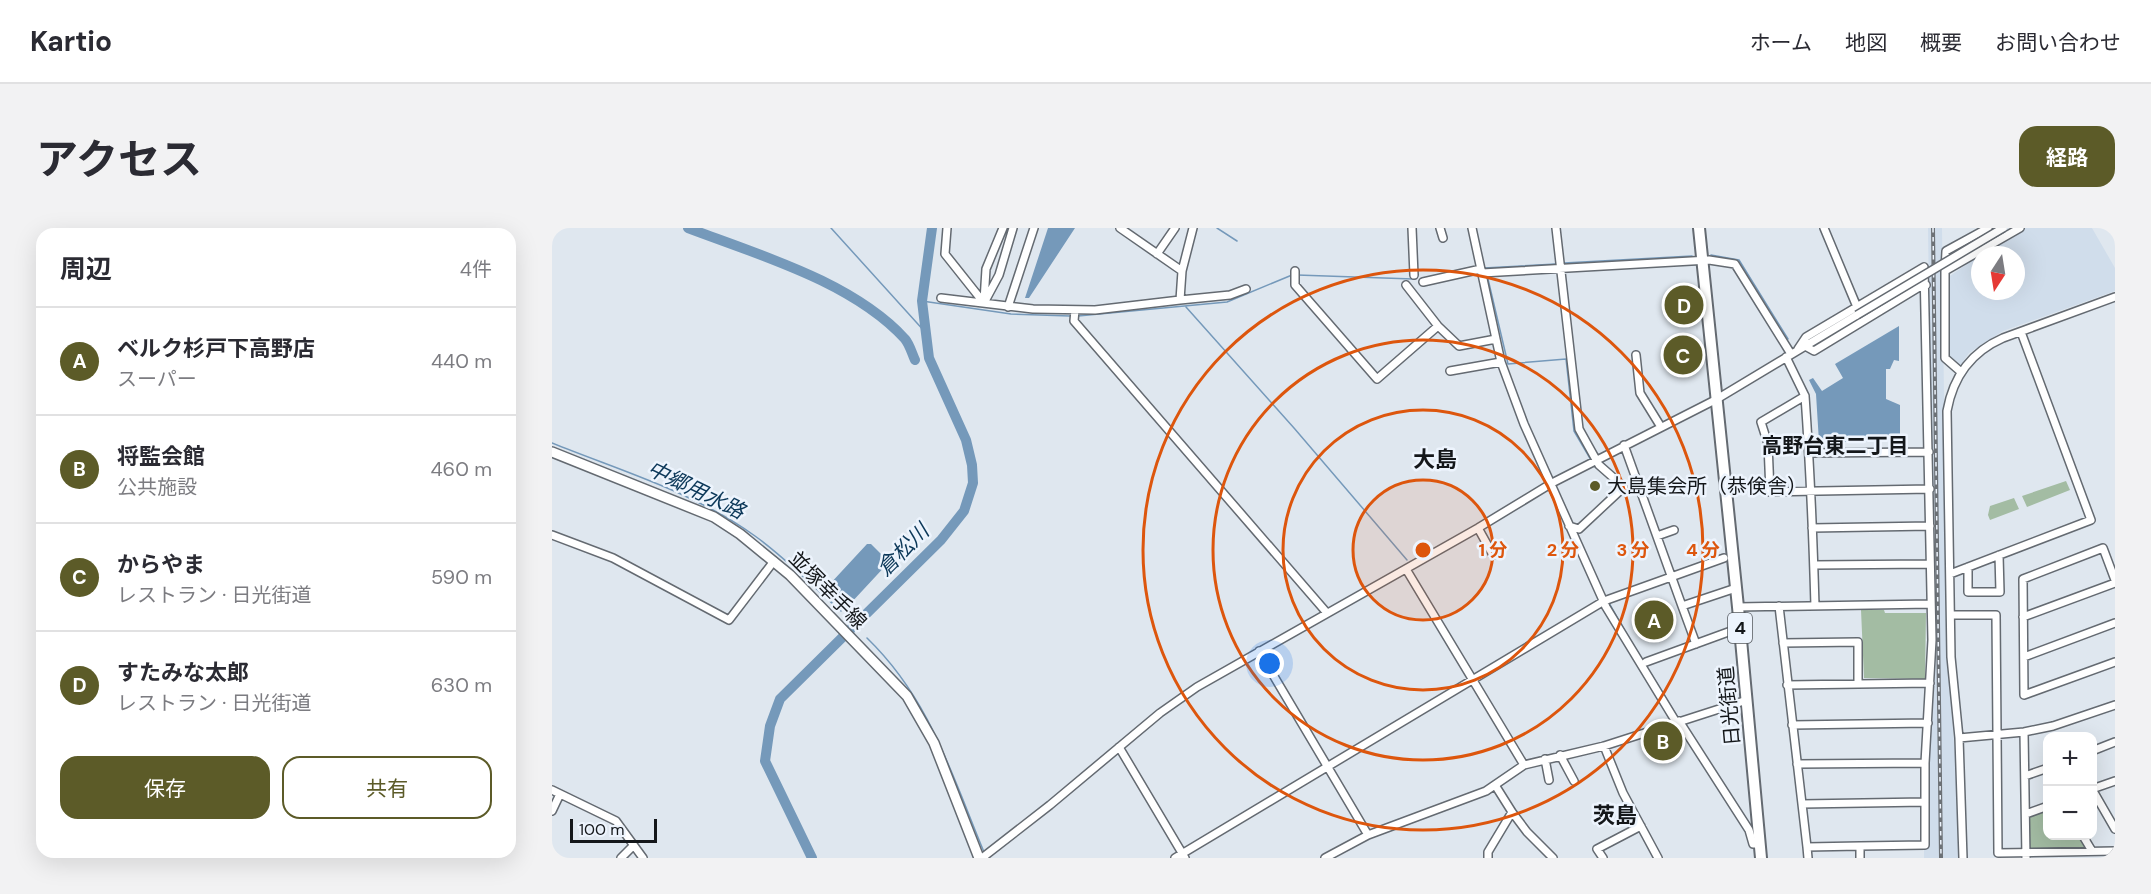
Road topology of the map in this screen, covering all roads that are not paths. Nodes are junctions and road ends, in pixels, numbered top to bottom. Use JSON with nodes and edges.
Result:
{"nodes":[{"id":1,"x":947,"y":228,"type":"edge"},
{"id":2,"x":1003,"y":228,"type":"edge"},
{"id":3,"x":1012,"y":228,"type":"edge"},
{"id":4,"x":1034,"y":228,"type":"edge"},
{"id":5,"x":1120,"y":228,"type":"edge"},
{"id":6,"x":1175,"y":228,"type":"edge"},
{"id":7,"x":1193,"y":228,"type":"edge"},
{"id":8,"x":1412,"y":228,"type":"edge"},
{"id":9,"x":1440,"y":228,"type":"edge"},
{"id":10,"x":1472,"y":228,"type":"edge"},
{"id":11,"x":1556,"y":228,"type":"edge"},
{"id":12,"x":1699,"y":228,"type":"edge"},
{"id":13,"x":1824,"y":228,"type":"edge"},
{"id":14,"x":1988,"y":228,"type":"edge"},
{"id":15,"x":2003,"y":228,"type":"edge"},
{"id":16,"x":2020,"y":228,"type":"edge"},
{"id":17,"x":1443,"y":238,"type":"dead end"},
{"id":18,"x":1157,"y":254,"type":"junction"},
{"id":19,"x":1702,"y":260,"type":"junction"},
{"id":20,"x":1560,"y":268,"type":"junction"},
{"id":21,"x":1182,"y":271,"type":"junction"},
{"id":22,"x":1295,"y":271,"type":"dead end"},
{"id":23,"x":1482,"y":271,"type":"junction"},
{"id":24,"x":1945,"y":271,"type":"junction"},
{"id":25,"x":1414,"y":275,"type":"dead end"},
{"id":26,"x":1423,"y":282,"type":"dead end"},
{"id":27,"x":1406,"y":285,"type":"dead end"},
{"id":28,"x":1926,"y":285,"type":"junction"},
{"id":29,"x":1246,"y":290,"type":"dead end"},
{"id":30,"x":2115,"y":297,"type":"edge"},
{"id":31,"x":941,"y":298,"type":"dead end"},
{"id":32,"x":1180,"y":300,"type":"junction"},
{"id":33,"x":984,"y":303,"type":"junction"},
{"id":34,"x":1857,"y":306,"type":"junction"},
{"id":35,"x":1008,"y":307,"type":"junction"},
{"id":36,"x":1075,"y":310,"type":"junction"},
{"id":37,"x":1438,"y":326,"type":"junction"},
{"id":38,"x":2021,"y":332,"type":"junction"},
{"id":39,"x":1496,"y":339,"type":"junction"},
{"id":40,"x":1795,"y":352,"type":"junction"},
{"id":41,"x":1636,"y":355,"type":"dead end"},
{"id":42,"x":1501,"y":362,"type":"junction"},
{"id":43,"x":1450,"y":371,"type":"dead end"},
{"id":44,"x":1961,"y":372,"type":"junction"},
{"id":45,"x":1805,"y":396,"type":"junction"},
{"id":46,"x":1717,"y":399,"type":"junction"},
{"id":47,"x":1661,"y":427,"type":"junction"},
{"id":48,"x":1624,"y":445,"type":"junction"},
{"id":49,"x":552,"y":452,"type":"edge"},
{"id":50,"x":1929,"y":452,"type":"junction"},
{"id":51,"x":1809,"y":453,"type":"junction"},
{"id":52,"x":1596,"y":459,"type":"junction"},
{"id":53,"x":1552,"y":483,"type":"junction"},
{"id":54,"x":1930,"y":489,"type":"junction"},
{"id":55,"x":1810,"y":491,"type":"junction"},
{"id":56,"x":1569,"y":526,"type":"junction"},
{"id":57,"x":1930,"y":526,"type":"junction"},
{"id":58,"x":1478,"y":528,"type":"junction"},
{"id":59,"x":1812,"y":528,"type":"junction"},
{"id":60,"x":1674,"y":530,"type":"dead end"},
{"id":61,"x":552,"y":535,"type":"edge"},
{"id":62,"x":1657,"y":536,"type":"junction"},
{"id":63,"x":1493,"y":555,"type":"dead end"},
{"id":64,"x":1999,"y":555,"type":"junction"},
{"id":65,"x":1724,"y":558,"type":"dead end"},
{"id":66,"x":774,"y":561,"type":"junction"},
{"id":67,"x":1930,"y":564,"type":"junction"},
{"id":68,"x":1814,"y":565,"type":"junction"},
{"id":69,"x":1968,"y":567,"type":"junction"},
{"id":70,"x":1406,"y":569,"type":"junction"},
{"id":71,"x":1950,"y":574,"type":"junction"},
{"id":72,"x":1672,"y":576,"type":"junction"},
{"id":73,"x":2115,"y":582,"type":"edge"},
{"id":74,"x":1736,"y":588,"type":"junction"},
{"id":75,"x":1604,"y":601,"type":"junction"},
{"id":76,"x":1931,"y":604,"type":"junction"},
{"id":77,"x":1682,"y":606,"type":"junction"},
{"id":78,"x":1779,"y":606,"type":"junction"},
{"id":79,"x":1815,"y":606,"type":"junction"},
{"id":80,"x":1738,"y":607,"type":"junction"},
{"id":81,"x":1328,"y":613,"type":"junction"},
{"id":82,"x":1951,"y":615,"type":"junction"},
{"id":83,"x":2023,"y":617,"type":"junction"},
{"id":84,"x":2115,"y":623,"type":"edge"},
{"id":85,"x":1731,"y":631,"type":"dead end"},
{"id":86,"x":1783,"y":643,"type":"junction"},
{"id":87,"x":1696,"y":644,"type":"junction"},
{"id":88,"x":1259,"y":651,"type":"junction"},
{"id":89,"x":2024,"y":657,"type":"junction"},
{"id":90,"x":1646,"y":662,"type":"dead end"},
{"id":91,"x":2115,"y":662,"type":"edge"},
{"id":92,"x":1473,"y":679,"type":"junction"},
{"id":93,"x":1930,"y":683,"type":"junction"},
{"id":94,"x":1858,"y":684,"type":"junction"},
{"id":95,"x":1787,"y":685,"type":"junction"},
{"id":96,"x":1747,"y":700,"type":"junction"},
{"id":97,"x":2115,"y":705,"type":"edge"},
{"id":98,"x":1678,"y":722,"type":"junction"},
{"id":99,"x":1928,"y":723,"type":"junction"},
{"id":100,"x":1792,"y":725,"type":"junction"},
{"id":101,"x":2024,"y":732,"type":"junction"},
{"id":102,"x":1998,"y":734,"type":"junction"},
{"id":103,"x":1959,"y":738,"type":"junction"},
{"id":104,"x":2115,"y":742,"type":"edge"},
{"id":105,"x":1604,"y":746,"type":"junction"},
{"id":106,"x":1119,"y":747,"type":"junction"},
{"id":107,"x":2097,"y":749,"type":"edge"},
{"id":108,"x":1560,"y":755,"type":"junction"},
{"id":109,"x":1545,"y":759,"type":"junction"},
{"id":110,"x":1925,"y":763,"type":"junction"},
{"id":111,"x":1797,"y":764,"type":"junction"},
{"id":112,"x":1524,"y":765,"type":"junction"},
{"id":113,"x":1326,"y":767,"type":"junction"},
{"id":114,"x":2043,"y":770,"type":"edge"},
{"id":115,"x":2025,"y":776,"type":"junction"},
{"id":116,"x":1549,"y":780,"type":"dead end"},
{"id":117,"x":1574,"y":781,"type":"dead end"},
{"id":118,"x":2115,"y":781,"type":"edge"},
{"id":119,"x":1495,"y":785,"type":"junction"},
{"id":120,"x":2097,"y":787,"type":"edge"},
{"id":121,"x":552,"y":790,"type":"edge"},
{"id":122,"x":561,"y":794,"type":"junction"},
{"id":123,"x":2097,"y":798,"type":"edge"},
{"id":124,"x":1925,"y":802,"type":"junction"},
{"id":125,"x":1802,"y":804,"type":"junction"},
{"id":126,"x":2043,"y":808,"type":"edge"},
{"id":127,"x":552,"y":811,"type":"edge"},
{"id":128,"x":1512,"y":812,"type":"junction"},
{"id":129,"x":2026,"y":814,"type":"junction"},
{"id":130,"x":1641,"y":826,"type":"junction"},
{"id":131,"x":2115,"y":829,"type":"edge"},
{"id":132,"x":1368,"y":835,"type":"junction"},
{"id":133,"x":2085,"y":840,"type":"edge"},
{"id":134,"x":1760,"y":844,"type":"junction"},
{"id":135,"x":633,"y":846,"type":"junction"},
{"id":136,"x":1860,"y":846,"type":"junction"},
{"id":137,"x":1807,"y":847,"type":"junction"},
{"id":138,"x":2092,"y":851,"type":"junction"},
{"id":139,"x":2115,"y":851,"type":"edge"},
{"id":140,"x":2026,"y":855,"type":"edge"},
{"id":141,"x":1184,"y":856,"type":"edge"},
{"id":142,"x":1486,"y":856,"type":"edge"},
{"id":143,"x":621,"y":858,"type":"edge"},
{"id":144,"x":643,"y":858,"type":"edge"},
{"id":145,"x":980,"y":858,"type":"edge"},
{"id":146,"x":1176,"y":858,"type":"edge"},
{"id":147,"x":1325,"y":858,"type":"edge"},
{"id":148,"x":1553,"y":858,"type":"edge"},
{"id":149,"x":1603,"y":858,"type":"edge"},
{"id":150,"x":1658,"y":858,"type":"edge"},
{"id":151,"x":1761,"y":858,"type":"edge"},
{"id":152,"x":1808,"y":858,"type":"edge"},
{"id":153,"x":1860,"y":858,"type":"edge"},
{"id":154,"x":1963,"y":858,"type":"edge"}],
"edges":[{"from":1,"to":33,"type":"street"},
{"from":2,"to":33,"type":"street"},
{"from":3,"to":33,"type":"street"},
{"from":4,"to":35,"type":"street"},
{"from":5,"to":18,"type":"street"},
{"from":6,"to":18,"type":"street"},
{"from":7,"to":21,"type":"street"},
{"from":8,"to":25,"type":"street"},
{"from":9,"to":17,"type":"street"},
{"from":10,"to":23,"type":"street"},
{"from":11,"to":20,"type":"street"},
{"from":12,"to":19,"type":"highway","name":"日光街道","number":"4"},
{"from":13,"to":34,"type":"street"},
{"from":14,"to":24,"type":"street"},
{"from":15,"to":40,"type":"street","bridge":true},
{"from":16,"to":24,"type":"street"},
{"from":18,"to":21,"type":"street"},
{"from":19,"to":20,"type":"street"},
{"from":19,"to":40,"type":"street"},
{"from":19,"to":46,"type":"highway","name":"日光街道","number":"4"},
{"from":20,"to":23,"type":"street"},
{"from":20,"to":52,"type":"street"},
{"from":21,"to":32,"type":"street"},
{"from":22,"to":37,"type":"street"},
{"from":23,"to":26,"type":"street"},
{"from":23,"to":39,"type":"street"},
{"from":24,"to":44,"type":"street"},
{"from":27,"to":37,"type":"street"},
{"from":28,"to":34,"type":"street"},
{"from":28,"to":40,"type":"street"},
{"from":28,"to":50,"type":"street"},
{"from":29,"to":32,"type":"street"},
{"from":30,"to":38,"type":"street"},
{"from":31,"to":33,"type":"street"},
{"from":32,"to":36,"type":"street"},
{"from":33,"to":35,"type":"street"},
{"from":34,"to":40,"type":"street"},
{"from":35,"to":36,"type":"street"},
{"from":36,"to":81,"type":"street"},
{"from":37,"to":39,"type":"street"},
{"from":38,"to":44,"type":"street"},
{"from":38,"to":64,"type":"street"},
{"from":39,"to":42,"type":"street"},
{"from":40,"to":45,"type":"street"},
{"from":40,"to":46,"type":"street"},
{"from":41,"to":47,"type":"street"},
{"from":42,"to":43,"type":"street"},
{"from":42,"to":53,"type":"street"},
{"from":44,"to":71,"type":"street"},
{"from":45,"to":51,"type":"street"},
{"from":45,"to":55,"type":"street"},
{"from":46,"to":47,"type":"street"},
{"from":46,"to":74,"type":"highway","name":"日光街道","number":"4"},
{"from":47,"to":48,"type":"street"},
{"from":48,"to":52,"type":"street"},
{"from":48,"to":62,"type":"street"},
{"from":49,"to":66,"type":"main road","name":"並塚幸手線"},
{"from":50,"to":51,"type":"street"},
{"from":50,"to":54,"type":"street"},
{"from":51,"to":55,"type":"street"},
{"from":52,"to":53,"type":"street"},
{"from":52,"to":56,"type":"street"},
{"from":53,"to":56,"type":"street"},
{"from":53,"to":58,"type":"street"},
{"from":54,"to":55,"type":"street"},
{"from":54,"to":57,"type":"street"},
{"from":55,"to":59,"type":"street"},
{"from":56,"to":75,"type":"street"},
{"from":57,"to":59,"type":"street"},
{"from":57,"to":67,"type":"street"},
{"from":58,"to":63,"type":"street"},
{"from":58,"to":70,"type":"street"},
{"from":59,"to":68,"type":"street"},
{"from":60,"to":62,"type":"street"},
{"from":61,"to":66,"type":"street"},
{"from":62,"to":72,"type":"street"},
{"from":64,"to":69,"type":"street"},
{"from":64,"to":69,"type":"street"},
{"from":65,"to":72,"type":"street"},
{"from":66,"to":145,"type":"main road","name":"並塚幸手線"},
{"from":67,"to":68,"type":"street"},
{"from":67,"to":76,"type":"street"},
{"from":68,"to":79,"type":"street"},
{"from":69,"to":71,"type":"street"},
{"from":70,"to":81,"type":"street"},
{"from":70,"to":92,"type":"street"},
{"from":71,"to":82,"type":"street"},
{"from":72,"to":75,"type":"street"},
{"from":72,"to":77,"type":"street"},
{"from":73,"to":83,"type":"street"},
{"from":73,"to":83,"type":"street"},
{"from":74,"to":77,"type":"street"},
{"from":74,"to":80,"type":"highway","name":"日光街道","number":"4"},
{"from":75,"to":92,"type":"street"},
{"from":75,"to":98,"type":"street"},
{"from":76,"to":79,"type":"street"},
{"from":76,"to":93,"type":"street"},
{"from":77,"to":87,"type":"street"},
{"from":78,"to":79,"type":"street"},
{"from":78,"to":80,"type":"street"},
{"from":78,"to":86,"type":"street"},
{"from":80,"to":96,"type":"highway","name":"日光街道","number":"4"},
{"from":81,"to":88,"type":"street"},
{"from":82,"to":102,"type":"street"},
{"from":82,"to":103,"type":"street"},
{"from":83,"to":89,"type":"street"},
{"from":84,"to":89,"type":"street"},
{"from":85,"to":87,"type":"street"},
{"from":86,"to":94,"type":"street"},
{"from":86,"to":95,"type":"street"},
{"from":87,"to":90,"type":"street"},
{"from":88,"to":106,"type":"street"},
{"from":88,"to":113,"type":"street"},
{"from":89,"to":91,"type":"street"},
{"from":92,"to":112,"type":"street"},
{"from":92,"to":113,"type":"street"},
{"from":93,"to":94,"type":"street"},
{"from":93,"to":99,"type":"street"},
{"from":94,"to":95,"type":"street"},
{"from":95,"to":100,"type":"street"},
{"from":96,"to":98,"type":"street"},
{"from":96,"to":134,"type":"highway","name":"日光街道","number":"4"},
{"from":97,"to":101,"type":"street"},
{"from":98,"to":105,"type":"street"},
{"from":98,"to":134,"type":"street"},
{"from":99,"to":100,"type":"street"},
{"from":99,"to":110,"type":"street"},
{"from":100,"to":111,"type":"street"},
{"from":101,"to":102,"type":"street"},
{"from":101,"to":115,"type":"street"},
{"from":102,"to":103,"type":"street"},
{"from":102,"to":140,"type":"street"},
{"from":103,"to":154,"type":"street"},
{"from":104,"to":107,"type":"street"},
{"from":105,"to":108,"type":"street"},
{"from":105,"to":130,"type":"street"},
{"from":106,"to":141,"type":"street"},
{"from":106,"to":145,"type":"street"},
{"from":108,"to":109,"type":"street"},
{"from":108,"to":117,"type":"street"},
{"from":109,"to":112,"type":"street"},
{"from":109,"to":116,"type":"street"},
{"from":110,"to":111,"type":"street"},
{"from":110,"to":124,"type":"street"},
{"from":111,"to":125,"type":"street"},
{"from":112,"to":119,"type":"street"},
{"from":113,"to":132,"type":"street"},
{"from":113,"to":141,"type":"street"},
{"from":114,"to":115,"type":"street"},
{"from":115,"to":129,"type":"street"},
{"from":118,"to":120,"type":"street"},
{"from":119,"to":128,"type":"street"},
{"from":119,"to":132,"type":"street"},
{"from":121,"to":122,"type":"street"},
{"from":122,"to":127,"type":"street"},
{"from":122,"to":135,"type":"street"},
{"from":123,"to":131,"type":"street"},
{"from":124,"to":125,"type":"street"},
{"from":124,"to":136,"type":"street"},
{"from":125,"to":137,"type":"street"},
{"from":126,"to":129,"type":"street"},
{"from":128,"to":142,"type":"street"},
{"from":128,"to":148,"type":"street"},
{"from":129,"to":140,"type":"street"},
{"from":130,"to":149,"type":"street"},
{"from":130,"to":150,"type":"street"},
{"from":132,"to":147,"type":"street"},
{"from":133,"to":138,"type":"street"},
{"from":134,"to":151,"type":"highway","name":"日光街道","number":"4"},
{"from":135,"to":143,"type":"street"},
{"from":135,"to":144,"type":"street"},
{"from":136,"to":137,"type":"street"},
{"from":136,"to":153,"type":"street"},
{"from":137,"to":152,"type":"street"},
{"from":138,"to":139,"type":"street"},
{"from":138,"to":140,"type":"street"},
{"from":141,"to":146,"type":"street"}]}
